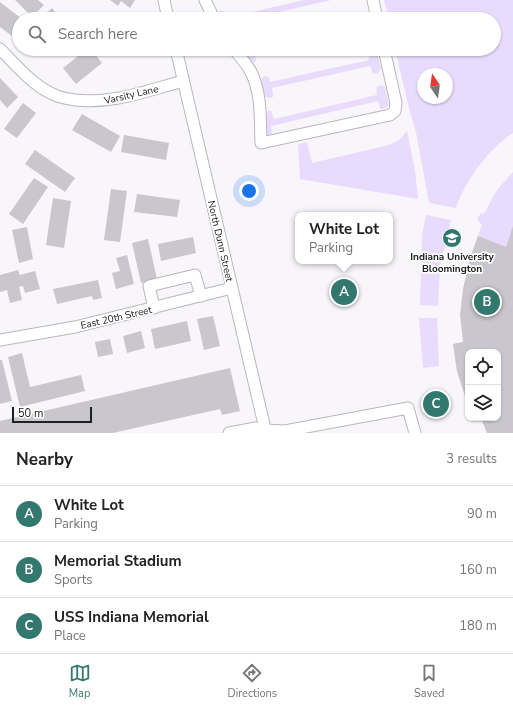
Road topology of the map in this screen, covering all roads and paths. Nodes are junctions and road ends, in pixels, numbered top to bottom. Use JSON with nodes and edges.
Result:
{"nodes":[{"id":1,"x":164,"y":0,"type":"edge"},
{"id":2,"x":205,"y":0,"type":"edge"},
{"id":3,"x":373,"y":0,"type":"edge"},
{"id":4,"x":167,"y":12,"type":"edge"},
{"id":5,"x":211,"y":12,"type":"edge"},
{"id":6,"x":376,"y":12,"type":"edge"},
{"id":7,"x":0,"y":49,"type":"edge"},
{"id":8,"x":177,"y":56,"type":"edge"},
{"id":9,"x":239,"y":56,"type":"edge"},
{"id":10,"x":386,"y":56,"type":"edge"},
{"id":11,"x":183,"y":82,"type":"junction"},
{"id":12,"x":232,"y":288,"type":"junction"},
{"id":13,"x":201,"y":296,"type":"junction"},
{"id":14,"x":154,"y":308,"type":"junction"},
{"id":15,"x":0,"y":340,"type":"edge"},
{"id":16,"x":265,"y":431,"type":"edge"},
{"id":17,"x":230,"y":433,"type":"edge"},
{"id":18,"x":415,"y":433,"type":"edge"}],
"edges":[{"from":1,"to":4,"type":"street"},
{"from":2,"to":5,"type":"street"},
{"from":3,"to":6,"type":"street"},
{"from":7,"to":11,"type":"street","name":"Varsity Lane"},
{"from":8,"to":11,"type":"street","name":"North Dunn Street"},
{"from":9,"to":10,"type":"street"},
{"from":11,"to":12,"type":"street","name":"North Dunn Street"},
{"from":12,"to":13,"type":"street","name":"East 20th Street"},
{"from":12,"to":16,"type":"street","name":"North Dunn Street"},
{"from":13,"to":14,"type":"street","name":"East 20th Street"},
{"from":13,"to":14,"type":"street"},
{"from":14,"to":15,"type":"street","name":"East 20th Street"},
{"from":16,"to":17,"type":"street"},
{"from":16,"to":18,"type":"street"}]}
